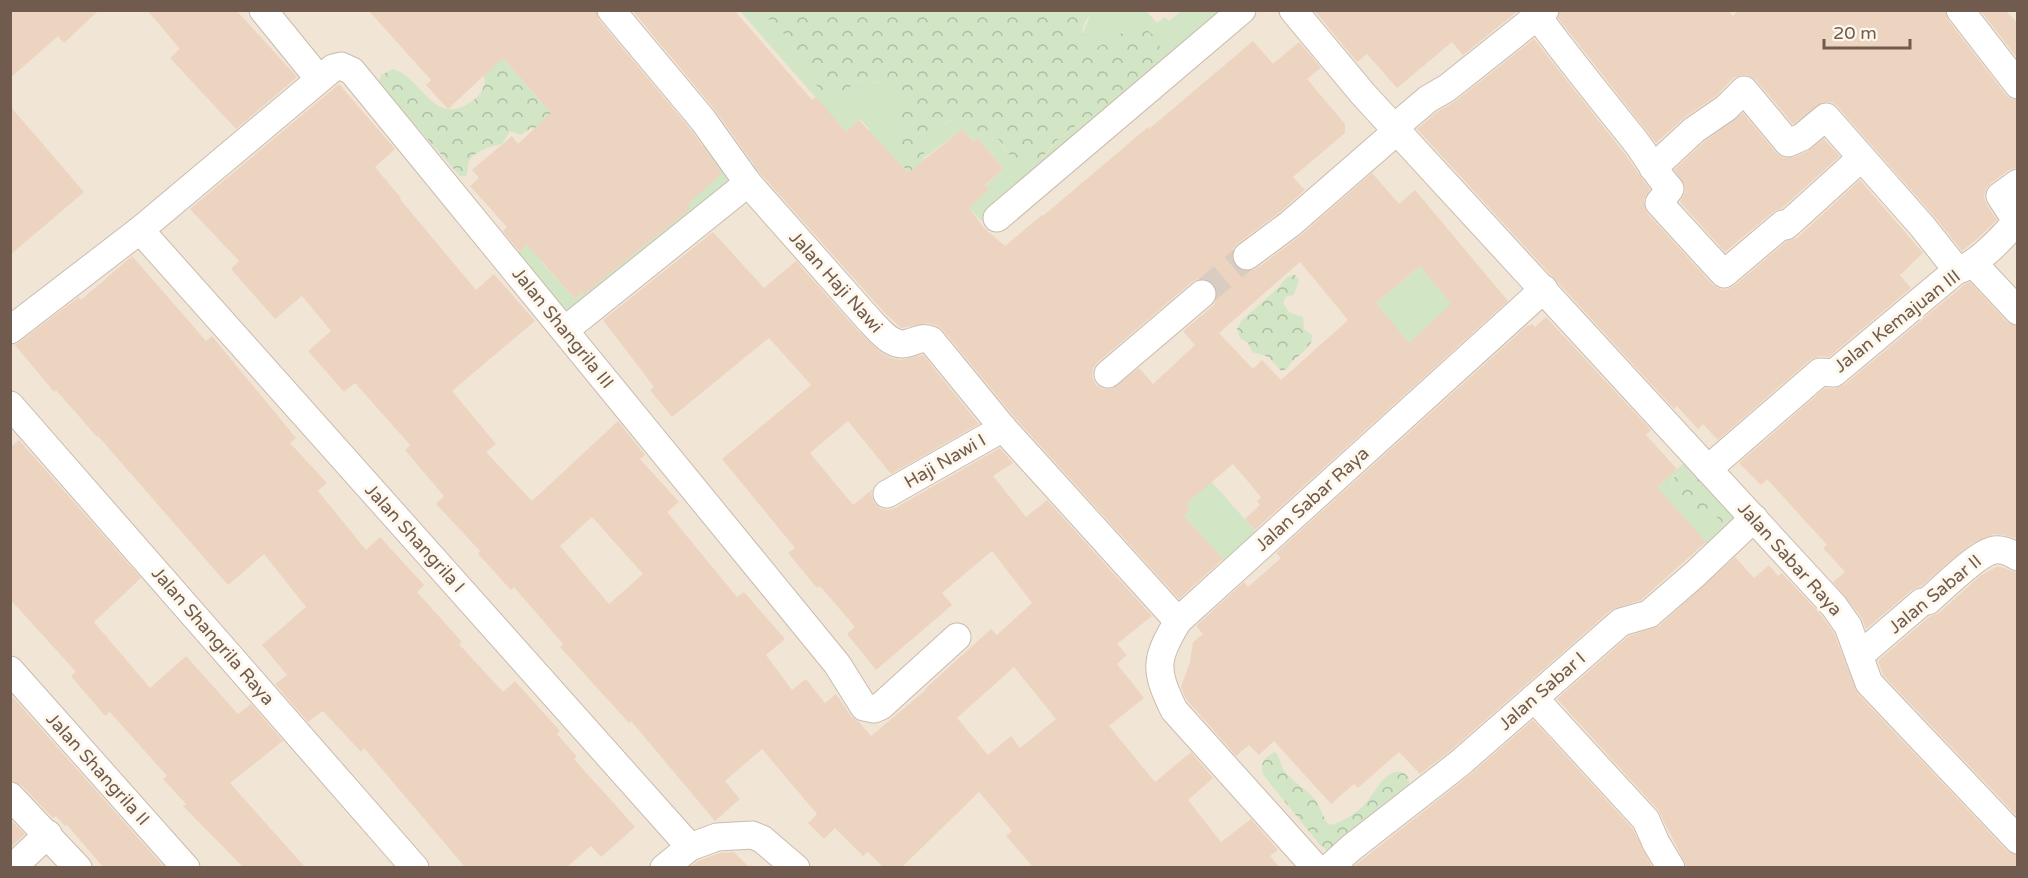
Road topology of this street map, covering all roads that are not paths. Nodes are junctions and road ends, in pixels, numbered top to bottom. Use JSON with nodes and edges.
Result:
{"nodes":[{"id":1,"x":263,"y":10,"type":"edge"},
{"id":2,"x":611,"y":10,"type":"edge"},
{"id":3,"x":1242,"y":10,"type":"edge"},
{"id":4,"x":1293,"y":10,"type":"edge"},
{"id":5,"x":1960,"y":10,"type":"edge"},
{"id":6,"x":1541,"y":14,"type":"edge"},
{"id":7,"x":319,"y":79,"type":"junction"},
{"id":8,"x":2018,"y":86,"type":"edge"},
{"id":9,"x":1397,"y":129,"type":"junction"},
{"id":10,"x":1861,"y":158,"type":"junction"},
{"id":11,"x":1653,"y":168,"type":"junction"},
{"id":12,"x":748,"y":183,"type":"junction"},
{"id":13,"x":2018,"y":183,"type":"edge"},
{"id":14,"x":997,"y":218,"type":"dead end"},
{"id":15,"x":140,"y":230,"type":"junction"},
{"id":16,"x":1247,"y":256,"type":"tunnel mouth"},
{"id":17,"x":1965,"y":267,"type":"junction"},
{"id":18,"x":1544,"y":289,"type":"junction"},
{"id":19,"x":1202,"y":294,"type":"tunnel mouth"},
{"id":20,"x":2018,"y":311,"type":"edge"},
{"id":21,"x":10,"y":330,"type":"edge"},
{"id":22,"x":565,"y":330,"type":"junction"},
{"id":23,"x":1108,"y":374,"type":"dead end"},
{"id":24,"x":10,"y":405,"type":"edge"},
{"id":25,"x":1003,"y":428,"type":"junction"},
{"id":26,"x":1708,"y":469,"type":"junction"},
{"id":27,"x":887,"y":494,"type":"dead end"},
{"id":28,"x":1754,"y":518,"type":"junction"},
{"id":29,"x":2018,"y":557,"type":"edge"},
{"id":30,"x":1178,"y":621,"type":"junction"},
{"id":31,"x":957,"y":637,"type":"dead end"},
{"id":32,"x":1859,"y":656,"type":"junction"},
{"id":33,"x":10,"y":670,"type":"edge"},
{"id":34,"x":1534,"y":698,"type":"junction"},
{"id":35,"x":10,"y":796,"type":"edge"},
{"id":36,"x":48,"y":834,"type":"junction"},
{"id":37,"x":2018,"y":840,"type":"edge"},
{"id":38,"x":690,"y":847,"type":"junction"},
{"id":39,"x":12,"y":867,"type":"edge"},
{"id":40,"x":78,"y":867,"type":"edge"},
{"id":41,"x":186,"y":867,"type":"edge"},
{"id":42,"x":415,"y":867,"type":"edge"},
{"id":43,"x":664,"y":867,"type":"edge"},
{"id":44,"x":796,"y":867,"type":"edge"},
{"id":45,"x":1316,"y":867,"type":"edge"},
{"id":46,"x":1329,"y":867,"type":"edge"},
{"id":47,"x":1671,"y":867,"type":"edge"}],
"edges":[{"from":1,"to":7,"type":"street"},
{"from":2,"to":12,"type":"street","name":"Jalan Haji Nawi"},
{"from":3,"to":14,"type":"street"},
{"from":4,"to":9,"type":"street","name":"Jalan Sabar Raya"},
{"from":5,"to":8,"type":"street"},
{"from":6,"to":9,"type":"street"},
{"from":6,"to":11,"type":"street"},
{"from":7,"to":15,"type":"street","name":"Jalan Shangrila III"},
{"from":7,"to":22,"type":"street","name":"Jalan Shangrila III"},
{"from":9,"to":16,"type":"street"},
{"from":9,"to":18,"type":"street","name":"Jalan Sabar Raya"},
{"from":10,"to":11,"type":"street"},
{"from":10,"to":11,"type":"street"},
{"from":10,"to":17,"type":"street"},
{"from":12,"to":22,"type":"street"},
{"from":12,"to":25,"type":"street","name":"Jalan Haji Nawi"},
{"from":13,"to":17,"type":"street","name":"Jalan Kemajuan III"},
{"from":15,"to":21,"type":"street"},
{"from":15,"to":38,"type":"street","name":"Jalan Shangrila I"},
{"from":17,"to":20,"type":"street"},
{"from":17,"to":26,"type":"street","name":"Jalan Kemajuan III"},
{"from":18,"to":26,"type":"street","name":"Jalan Sabar Raya"},
{"from":18,"to":30,"type":"street","name":"Jalan Sabar Raya"},
{"from":19,"to":23,"type":"street"},
{"from":22,"to":31,"type":"street","name":"Jalan Shangrila III"},
{"from":24,"to":42,"type":"street","name":"Jalan Shangrila Raya"},
{"from":25,"to":27,"type":"street","name":"Haji Nawi I"},
{"from":25,"to":30,"type":"street","name":"Jalan Haji Nawi"},
{"from":26,"to":28,"type":"street","name":"Jalan Sabar Raya"},
{"from":28,"to":32,"type":"street","name":"Jalan Sabar Raya"},
{"from":28,"to":34,"type":"street","name":"Jalan Sabar I"},
{"from":29,"to":32,"type":"street","name":"Jalan Sabar II"},
{"from":30,"to":45,"type":"street","name":"Jalan Sabar Raya"},
{"from":32,"to":37,"type":"street","name":"Jalan Sabar Raya"},
{"from":33,"to":41,"type":"street","name":"Jalan Shangrila II"},
{"from":34,"to":46,"type":"street","name":"Jalan Sabar I"},
{"from":34,"to":47,"type":"street"},
{"from":35,"to":36,"type":"street"},
{"from":36,"to":39,"type":"street"},
{"from":36,"to":40,"type":"street"},
{"from":38,"to":43,"type":"street"},
{"from":38,"to":44,"type":"street"}]}
